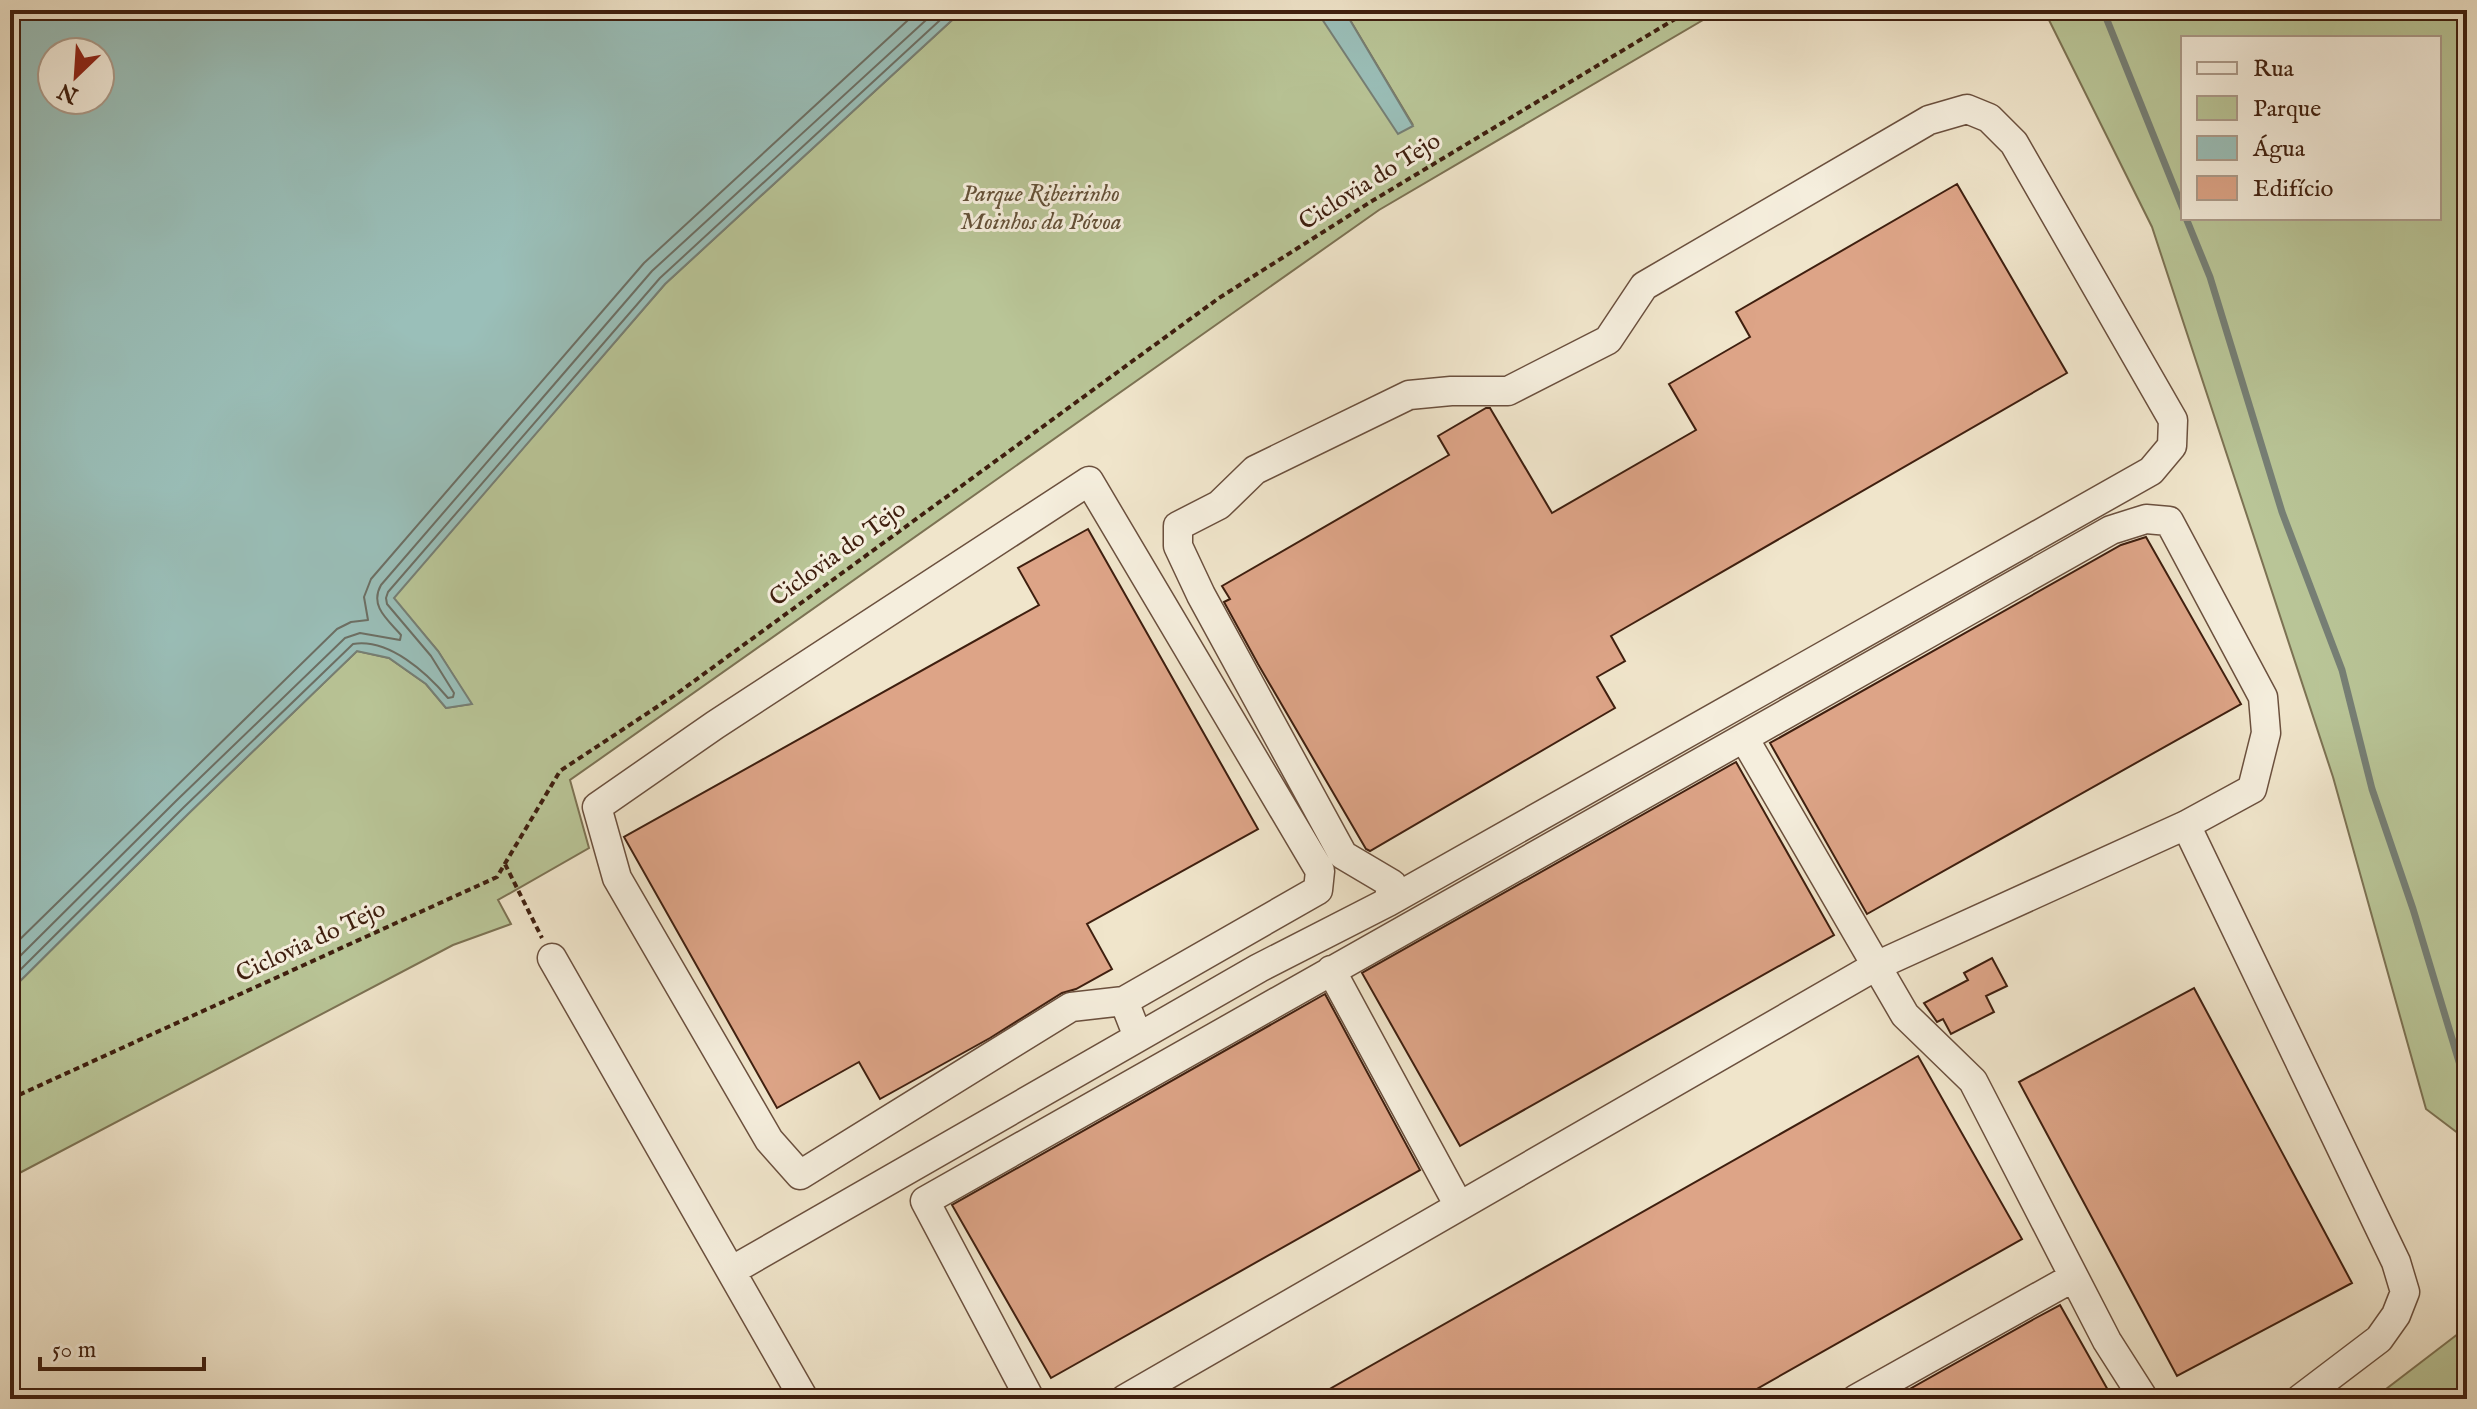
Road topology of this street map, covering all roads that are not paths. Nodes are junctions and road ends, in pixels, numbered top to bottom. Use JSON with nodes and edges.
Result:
{"nodes":[{"id":1,"x":1744,"y":738,"type":"junction"},
{"id":2,"x":2186,"y":825,"type":"junction"},
{"id":3,"x":1388,"y":902,"type":"junction"},
{"id":4,"x":552,"y":958,"type":"road end"},
{"id":5,"x":1876,"y":966,"type":"junction"},
{"id":6,"x":1331,"y":970,"type":"junction"},
{"id":7,"x":1124,"y":1001,"type":"junction"},
{"id":8,"x":1138,"y":1037,"type":"junction"},
{"id":9,"x":1459,"y":1206,"type":"junction"},
{"id":10,"x":731,"y":1271,"type":"junction"},
{"id":11,"x":2074,"y":1277,"type":"junction"},
{"id":12,"x":804,"y":1399,"type":"edge"},
{"id":13,"x":1030,"y":1399,"type":"edge"},
{"id":14,"x":1125,"y":1399,"type":"edge"},
{"id":15,"x":1856,"y":1399,"type":"edge"},
{"id":16,"x":2144,"y":1399,"type":"edge"},
{"id":17,"x":2300,"y":1399,"type":"edge"}],
"edges":[{"from":1,"to":2,"type":"street"},
{"from":1,"to":5,"type":"street"},
{"from":1,"to":6,"type":"street"},
{"from":2,"to":5,"type":"street"},
{"from":2,"to":17,"type":"street"},
{"from":3,"to":3,"type":"street"},
{"from":3,"to":8,"type":"street"},
{"from":4,"to":10,"type":"street"},
{"from":5,"to":9,"type":"street"},
{"from":5,"to":11,"type":"street"},
{"from":6,"to":9,"type":"street"},
{"from":6,"to":13,"type":"street"},
{"from":7,"to":7,"type":"street"},
{"from":7,"to":8,"type":"street"},
{"from":8,"to":10,"type":"street"},
{"from":9,"to":14,"type":"street"},
{"from":10,"to":12,"type":"street"},
{"from":11,"to":15,"type":"street"},
{"from":11,"to":16,"type":"street"}]}
